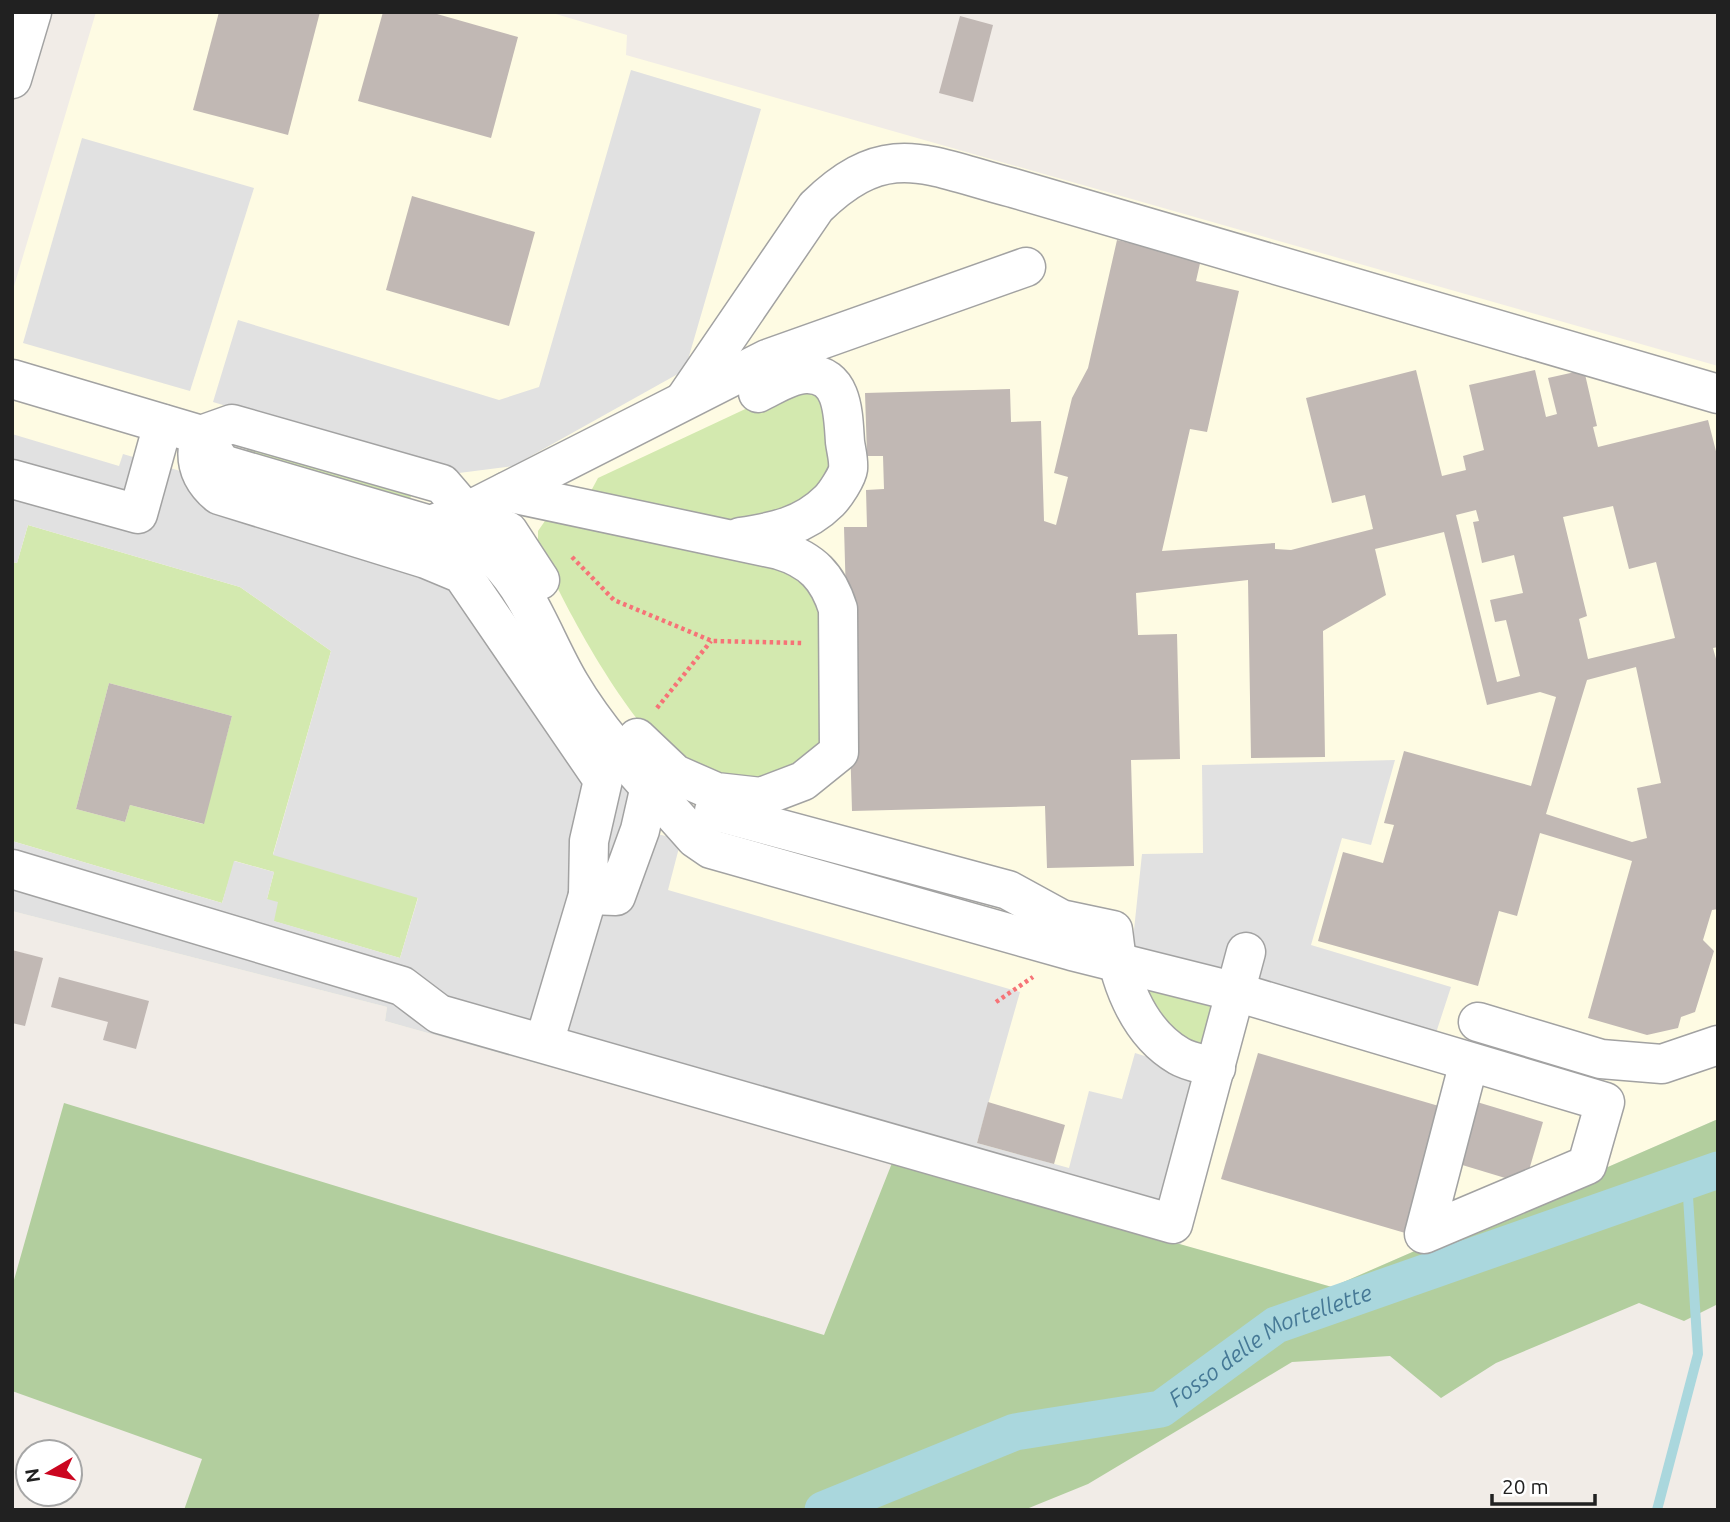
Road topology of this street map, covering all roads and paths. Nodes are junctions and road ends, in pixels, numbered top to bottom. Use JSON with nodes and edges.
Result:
{"nodes":[{"id":1,"x":32,"y":12,"type":"edge"},
{"id":2,"x":12,"y":79,"type":"edge"},
{"id":3,"x":1027,"y":267,"type":"dead end"},
{"id":4,"x":12,"y":379,"type":"edge"},
{"id":5,"x":1718,"y":394,"type":"edge"},
{"id":6,"x":685,"y":399,"type":"junction"},
{"id":7,"x":163,"y":424,"type":"junction"},
{"id":8,"x":201,"y":435,"type":"junction"},
{"id":9,"x":547,"y":471,"type":"junction"},
{"id":10,"x":12,"y":479,"type":"edge"},
{"id":11,"x":506,"y":492,"type":"junction"},
{"id":12,"x":466,"y":512,"type":"junction"},
{"id":13,"x":430,"y":525,"type":"junction"},
{"id":14,"x":721,"y":539,"type":"junction"},
{"id":15,"x":565,"y":551,"type":"dead end"},
{"id":16,"x":712,"y":641,"type":"junction"},
{"id":17,"x":839,"y":644,"type":"junction"},
{"id":18,"x":635,"y":736,"type":"junction"},
{"id":19,"x":658,"y":795,"type":"junction"},
{"id":20,"x":12,"y":869,"type":"edge"},
{"id":21,"x":602,"y":896,"type":"junction"},
{"id":22,"x":1246,"y":952,"type":"dead end"},
{"id":23,"x":1116,"y":962,"type":"junction"},
{"id":24,"x":1236,"y":992,"type":"junction"},
{"id":25,"x":1478,"y":1022,"type":"dead end"},
{"id":26,"x":544,"y":1043,"type":"junction"},
{"id":27,"x":1718,"y":1045,"type":"edge"},
{"id":28,"x":1469,"y":1062,"type":"junction"},
{"id":29,"x":1216,"y":1068,"type":"junction"}],
"edges":[{"from":1,"to":2,"type":"street"},
{"from":3,"to":6,"type":"street"},
{"from":4,"to":7,"type":"street"},
{"from":5,"to":6,"type":"street"},
{"from":6,"to":9,"type":"street"},
{"from":7,"to":8,"type":"street"},
{"from":7,"to":10,"type":"street"},
{"from":8,"to":12,"type":"street"},
{"from":8,"to":13,"type":"street"},
{"from":8,"to":21,"type":"street"},
{"from":9,"to":11,"type":"street"},
{"from":9,"to":14,"type":"street"},
{"from":11,"to":12,"type":"street"},
{"from":11,"to":14,"type":"street"},
{"from":12,"to":13,"type":"street"},
{"from":12,"to":18,"type":"street"},
{"from":13,"to":19,"type":"street"},
{"from":14,"to":17,"type":"street"},
{"from":15,"to":16,"type":"path"},
{"from":16,"to":17,"type":"path"},
{"from":16,"to":18,"type":"path"},
{"from":17,"to":18,"type":"street"},
{"from":19,"to":21,"type":"street"},
{"from":19,"to":23,"type":"street"},
{"from":20,"to":26,"type":"street"},
{"from":21,"to":26,"type":"street"},
{"from":22,"to":24,"type":"street"},
{"from":23,"to":24,"type":"street"},
{"from":23,"to":29,"type":"street"},
{"from":24,"to":28,"type":"street"},
{"from":24,"to":29,"type":"street"},
{"from":25,"to":27,"type":"street"},
{"from":26,"to":29,"type":"street"},
{"from":28,"to":28,"type":"street"}]}
